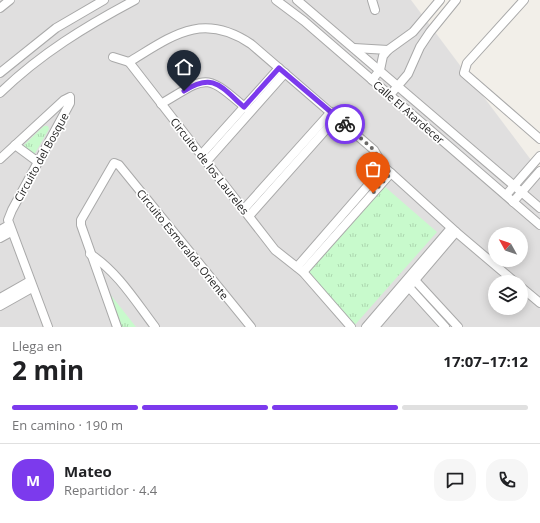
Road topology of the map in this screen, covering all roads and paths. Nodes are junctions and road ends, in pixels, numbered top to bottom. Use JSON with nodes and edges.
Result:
{"nodes":[{"id":1,"x":10,"y":0,"type":"edge"},
{"id":2,"x":104,"y":0,"type":"edge"},
{"id":3,"x":135,"y":0,"type":"edge"},
{"id":4,"x":276,"y":0,"type":"edge"},
{"id":5,"x":297,"y":0,"type":"edge"},
{"id":6,"x":372,"y":0,"type":"edge"},
{"id":7,"x":440,"y":0,"type":"edge"},
{"id":8,"x":456,"y":0,"type":"edge"},
{"id":9,"x":524,"y":0,"type":"edge"},
{"id":10,"x":0,"y":8,"type":"edge"},
{"id":11,"x":375,"y":10,"type":"dead end"},
{"id":12,"x":354,"y":48,"type":"junction"},
{"id":13,"x":388,"y":50,"type":"junction"},
{"id":14,"x":113,"y":57,"type":"dead end"},
{"id":15,"x":129,"y":62,"type":"junction"},
{"id":16,"x":380,"y":70,"type":"junction"},
{"id":17,"x":282,"y":71,"type":"junction"},
{"id":18,"x":0,"y":73,"type":"edge"},
{"id":19,"x":372,"y":80,"type":"junction"},
{"id":20,"x":398,"y":86,"type":"junction"},
{"id":21,"x":0,"y":93,"type":"edge"},
{"id":22,"x":390,"y":95,"type":"junction"},
{"id":23,"x":161,"y":104,"type":"junction"},
{"id":24,"x":247,"y":110,"type":"junction"},
{"id":25,"x":334,"y":115,"type":"junction"},
{"id":26,"x":540,"y":139,"type":"edge"},
{"id":27,"x":15,"y":145,"type":"junction"},
{"id":28,"x":201,"y":155,"type":"junction"},
{"id":29,"x":540,"y":156,"type":"edge"},
{"id":30,"x":0,"y":160,"type":"edge"},
{"id":31,"x":38,"y":162,"type":"junction"},
{"id":32,"x":206,"y":162,"type":"junction"},
{"id":33,"x":384,"y":167,"type":"junction"},
{"id":34,"x":540,"y":171,"type":"edge"},
{"id":35,"x":391,"y":173,"type":"junction"},
{"id":36,"x":514,"y":186,"type":"junction"},
{"id":37,"x":522,"y":192,"type":"junction"},
{"id":38,"x":506,"y":196,"type":"junction"},
{"id":39,"x":513,"y":202,"type":"junction"},
{"id":40,"x":540,"y":208,"type":"edge"},
{"id":41,"x":246,"y":212,"type":"junction"},
{"id":42,"x":343,"y":220,"type":"junction"},
{"id":43,"x":540,"y":225,"type":"edge"},
{"id":44,"x":10,"y":228,"type":"junction"},
{"id":45,"x":0,"y":230,"type":"edge"},
{"id":46,"x":453,"y":230,"type":"junction"},
{"id":47,"x":0,"y":238,"type":"edge"},
{"id":48,"x":90,"y":254,"type":"junction"},
{"id":49,"x":300,"y":270,"type":"junction"},
{"id":50,"x":507,"y":275,"type":"edge"},
{"id":51,"x":413,"y":278,"type":"junction"},
{"id":52,"x":406,"y":284,"type":"junction"},
{"id":53,"x":31,"y":285,"type":"junction"},
{"id":54,"x":528,"y":293,"type":"edge"},
{"id":55,"x":0,"y":298,"type":"edge"},
{"id":56,"x":540,"y":303,"type":"edge"},
{"id":57,"x":0,"y":306,"type":"edge"},
{"id":58,"x":48,"y":327,"type":"edge"},
{"id":59,"x":117,"y":327,"type":"edge"},
{"id":60,"x":155,"y":327,"type":"edge"},
{"id":61,"x":251,"y":327,"type":"edge"},
{"id":62,"x":351,"y":327,"type":"edge"},
{"id":63,"x":366,"y":327,"type":"edge"},
{"id":64,"x":375,"y":327,"type":"edge"},
{"id":65,"x":446,"y":327,"type":"edge"},
{"id":66,"x":458,"y":327,"type":"edge"}],
"edges":[{"from":1,"to":10,"type":"street"},
{"from":2,"to":18,"type":"street"},
{"from":3,"to":21,"type":"street"},
{"from":4,"to":19,"type":"street","name":"Calle El Atardecer"},
{"from":5,"to":12,"type":"street","name":"Calle El Atardecer"},
{"from":6,"to":11,"type":"street"},
{"from":7,"to":13,"type":"street"},
{"from":8,"to":20,"type":"street"},
{"from":9,"to":26,"type":"street"},
{"from":12,"to":13,"type":"street"},
{"from":12,"to":16,"type":"street","name":"Calle El Atardecer"},
{"from":13,"to":16,"type":"street"},
{"from":14,"to":15,"type":"street"},
{"from":15,"to":17,"type":"street"},
{"from":15,"to":23,"type":"street","name":"Circuito de los Laureles"},
{"from":16,"to":19,"type":"street"},
{"from":16,"to":20,"type":"street","name":"Calle El Atardecer"},
{"from":17,"to":24,"type":"street"},
{"from":17,"to":25,"type":"street"},
{"from":19,"to":22,"type":"street","name":"Calle El Atardecer"},
{"from":20,"to":22,"type":"street"},
{"from":20,"to":36,"type":"street","name":"Calle El Atardecer"},
{"from":22,"to":38,"type":"street","name":"Calle El Atardecer"},
{"from":23,"to":24,"type":"street"},
{"from":23,"to":28,"type":"street","name":"Circuito de los Laureles"},
{"from":24,"to":28,"type":"street"},
{"from":24,"to":32,"type":"street"},
{"from":25,"to":33,"type":"street"},
{"from":25,"to":41,"type":"street"},
{"from":27,"to":30,"type":"street","name":"Circuito del Bosque"},
{"from":27,"to":31,"type":"street"},
{"from":27,"to":31,"type":"street","name":"Circuito del Bosque"},
{"from":28,"to":32,"type":"street","name":"Circuito de los Laureles"},
{"from":29,"to":36,"type":"street"},
{"from":31,"to":44,"type":"street","name":"Circuito del Bosque"},
{"from":32,"to":41,"type":"street","name":"Circuito de los Laureles"},
{"from":33,"to":35,"type":"street"},
{"from":33,"to":42,"type":"street"},
{"from":34,"to":37,"type":"street"},
{"from":35,"to":42,"type":"street"},
{"from":35,"to":46,"type":"street"},
{"from":36,"to":37,"type":"street","name":"Calle El Atardecer"},
{"from":36,"to":38,"type":"street"},
{"from":37,"to":39,"type":"street"},
{"from":37,"to":40,"type":"street","name":"Calle El Atardecer"},
{"from":38,"to":39,"type":"street","name":"Calle El Atardecer"},
{"from":39,"to":43,"type":"street","name":"Calle El Atardecer"},
{"from":41,"to":49,"type":"street","name":"Circuito de los Laureles"},
{"from":42,"to":49,"type":"street"},
{"from":44,"to":45,"type":"street"},
{"from":44,"to":47,"type":"street"},
{"from":44,"to":53,"type":"street"},
{"from":46,"to":50,"type":"street"},
{"from":46,"to":51,"type":"street"},
{"from":48,"to":59,"type":"street"},
{"from":48,"to":60,"type":"street"},
{"from":48,"to":61,"type":"street","name":"Circuito Esmeralda Oriente"},
{"from":49,"to":62,"type":"street","name":"Circuito de los Laureles"},
{"from":51,"to":52,"type":"street"},
{"from":51,"to":66,"type":"street"},
{"from":52,"to":63,"type":"street"},
{"from":52,"to":64,"type":"street"},
{"from":52,"to":65,"type":"street"},
{"from":53,"to":55,"type":"street"},
{"from":53,"to":57,"type":"street"},
{"from":53,"to":58,"type":"street"},
{"from":54,"to":56,"type":"street"}]}
